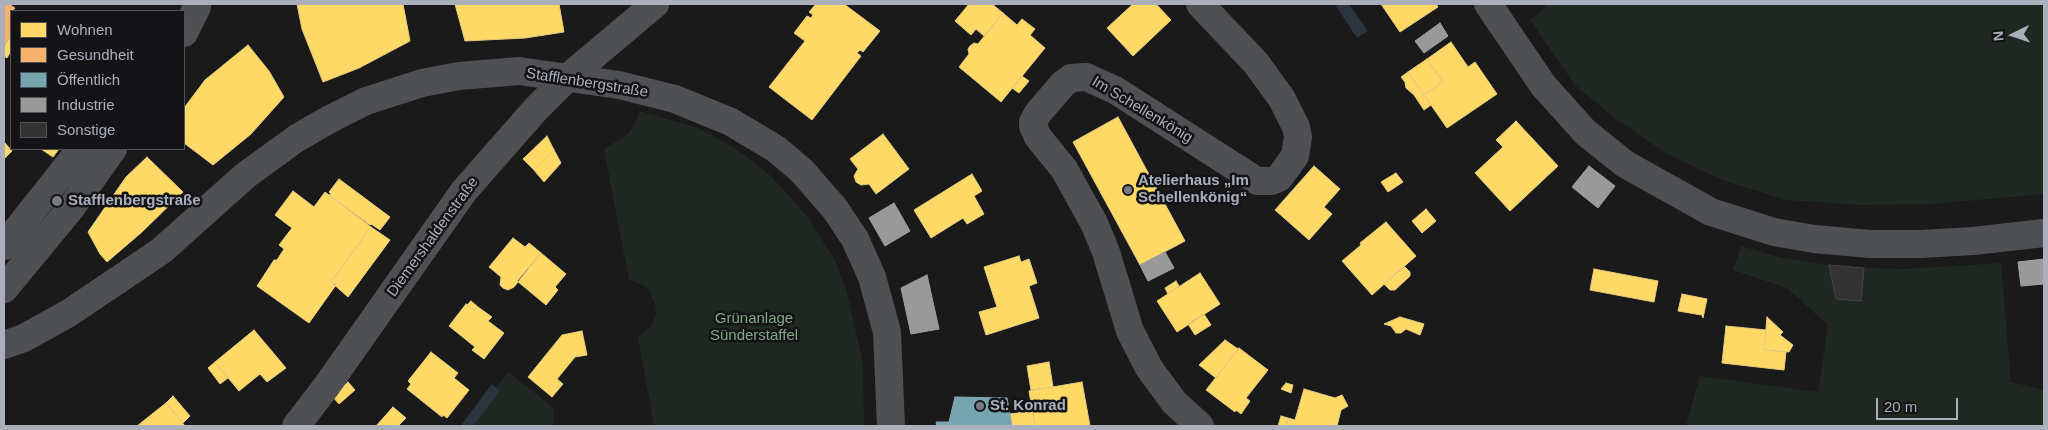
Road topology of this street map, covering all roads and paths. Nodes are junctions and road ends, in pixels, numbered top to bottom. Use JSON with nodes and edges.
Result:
{"nodes":[{"id":1,"x":656,"y":4,"type":"edge"},
{"id":2,"x":1200,"y":4,"type":"edge"},
{"id":3,"x":1488,"y":4,"type":"edge"},
{"id":4,"x":193,"y":11,"type":"edge"},
{"id":5,"x":185,"y":31,"type":"edge"},
{"id":6,"x":566,"y":79,"type":"junction"},
{"id":7,"x":80,"y":150,"type":"edge"},
{"id":8,"x":112,"y":150,"type":"edge"},
{"id":9,"x":2044,"y":233,"type":"edge"},
{"id":10,"x":4,"y":246,"type":"edge"},
{"id":11,"x":4,"y":289,"type":"edge"},
{"id":12,"x":4,"y":345,"type":"edge"},
{"id":13,"x":296,"y":426,"type":"edge"},
{"id":14,"x":891,"y":426,"type":"edge"},
{"id":15,"x":1200,"y":426,"type":"edge"}],
"edges":[{"from":1,"to":6,"type":"street","name":"Diemershaldenstraße"},
{"from":2,"to":15,"type":"street","name":"Im Schellenkönig"},
{"from":3,"to":9,"type":"street"},
{"from":4,"to":5,"type":"street"},
{"from":6,"to":12,"type":"street","name":"Stafflenbergstraße"},
{"from":6,"to":13,"type":"street","name":"Diemershaldenstraße"},
{"from":6,"to":14,"type":"street","name":"Stafflenbergstraße"},
{"from":7,"to":10,"type":"street"},
{"from":8,"to":11,"type":"street"}]}
